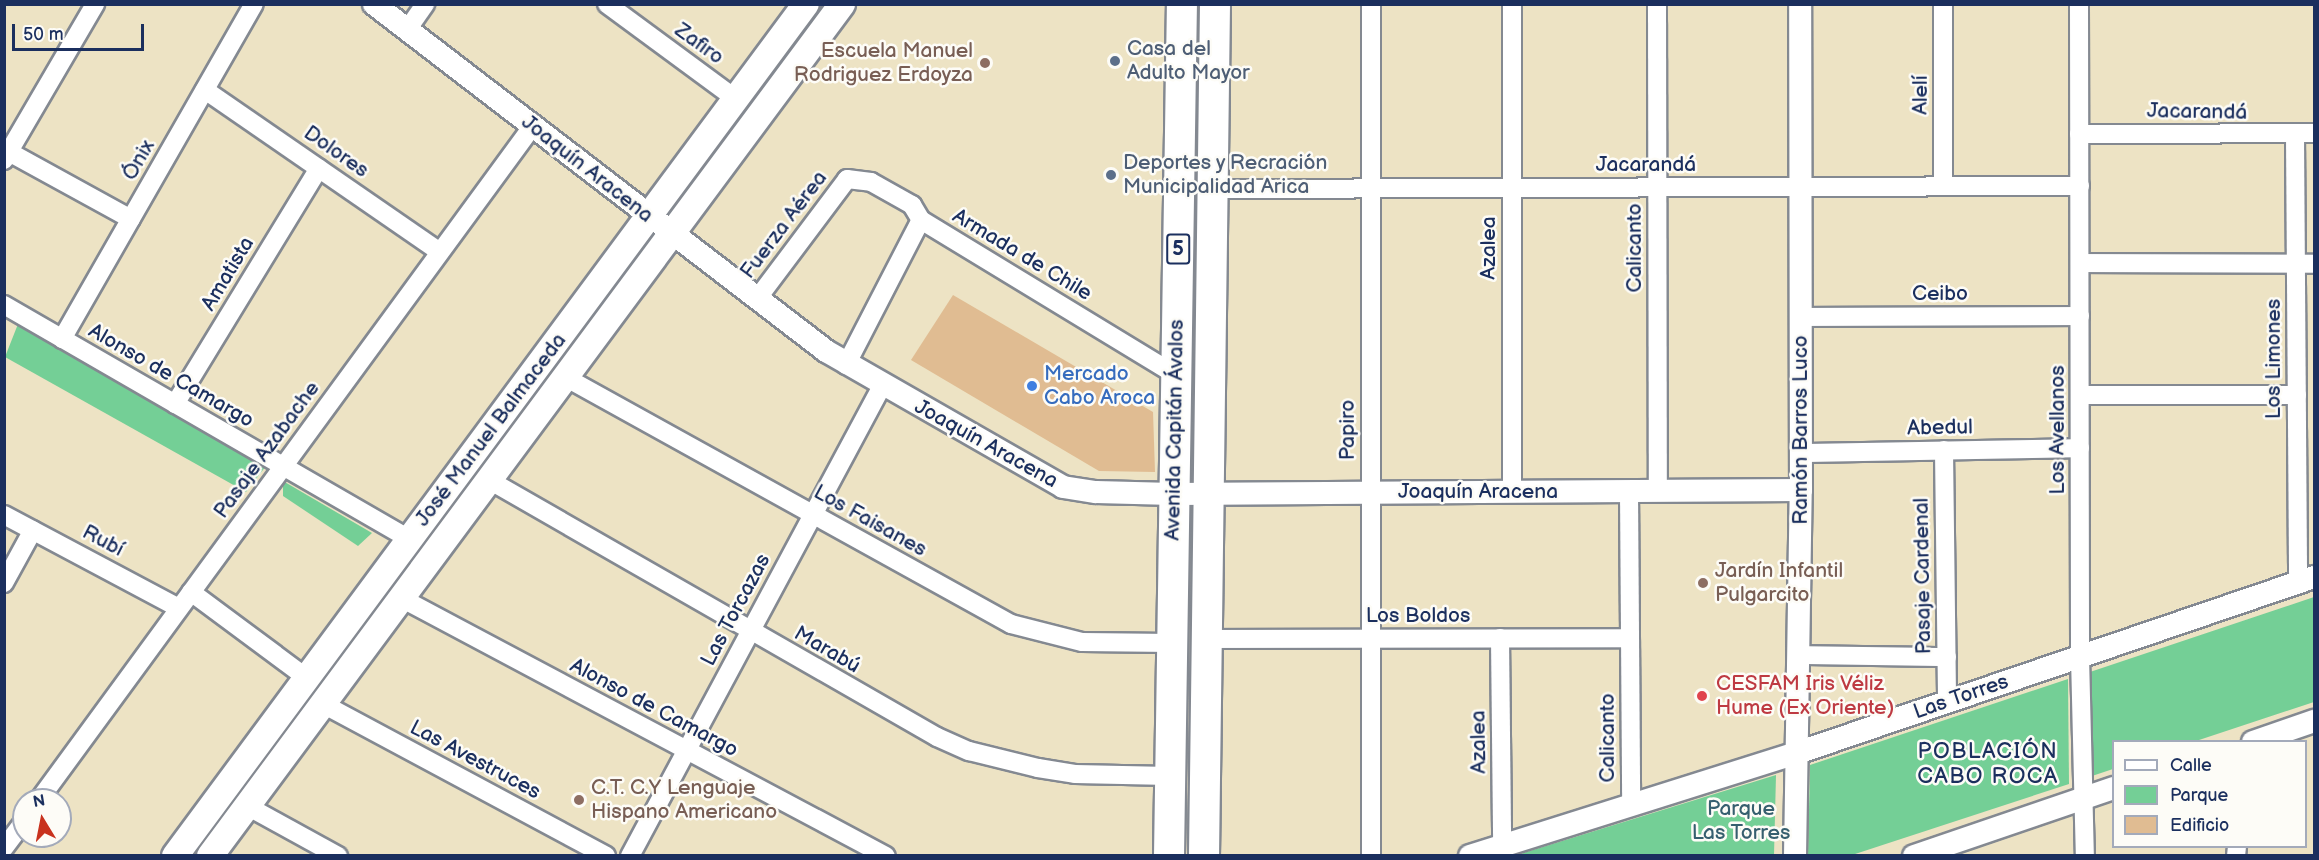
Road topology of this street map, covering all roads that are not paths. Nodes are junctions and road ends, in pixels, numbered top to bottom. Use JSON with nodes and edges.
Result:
{"nodes":[{"id":1,"x":254,"y":4,"type":"edge"},
{"id":2,"x":374,"y":4,"type":"edge"},
{"id":3,"x":425,"y":4,"type":"edge"},
{"id":4,"x":807,"y":4,"type":"edge"},
{"id":5,"x":842,"y":4,"type":"edge"},
{"id":6,"x":1182,"y":4,"type":"edge"},
{"id":7,"x":1215,"y":4,"type":"edge"},
{"id":8,"x":1371,"y":4,"type":"edge"},
{"id":9,"x":1512,"y":4,"type":"edge"},
{"id":10,"x":1657,"y":4,"type":"edge"},
{"id":11,"x":1800,"y":4,"type":"edge"},
{"id":12,"x":1943,"y":4,"type":"edge"},
{"id":13,"x":2079,"y":4,"type":"edge"},
{"id":14,"x":89,"y":6,"type":"edge"},
{"id":15,"x":617,"y":7,"type":"edge"},
{"id":16,"x":406,"y":30,"type":"junction"},
{"id":17,"x":205,"y":90,"type":"junction"},
{"id":18,"x":736,"y":99,"type":"junction"},
{"id":19,"x":532,"y":127,"type":"junction"},
{"id":20,"x":2314,"y":133,"type":"edge"},
{"id":21,"x":2079,"y":134,"type":"junction"},
{"id":22,"x":2295,"y":136,"type":"junction"},
{"id":23,"x":7,"y":156,"type":"edge"},
{"id":24,"x":319,"y":168,"type":"junction"},
{"id":25,"x":847,"y":178,"type":"joint"},
{"id":26,"x":1800,"y":186,"type":"junction"},
{"id":27,"x":1943,"y":186,"type":"junction"},
{"id":28,"x":2079,"y":186,"type":"junction"},
{"id":29,"x":1657,"y":187,"type":"junction"},
{"id":30,"x":1371,"y":188,"type":"junction"},
{"id":31,"x":1512,"y":188,"type":"junction"},
{"id":32,"x":1212,"y":189,"type":"junction"},
{"id":33,"x":649,"y":216,"type":"junction"},
{"id":34,"x":131,"y":219,"type":"junction"},
{"id":35,"x":921,"y":220,"type":"junction"},
{"id":36,"x":671,"y":234,"type":"junction"},
{"id":37,"x":440,"y":252,"type":"junction"},
{"id":38,"x":2080,"y":263,"type":"junction"},
{"id":39,"x":2305,"y":264,"type":"edge"},
{"id":40,"x":757,"y":299,"type":"junction"},
{"id":41,"x":5,"y":308,"type":"edge"},
{"id":42,"x":2080,"y":316,"type":"junction"},
{"id":43,"x":1801,"y":317,"type":"junction"},
{"id":44,"x":62,"y":339,"type":"junction"},
{"id":45,"x":846,"y":365,"type":"junction"},
{"id":46,"x":1176,"y":375,"type":"junction"},
{"id":47,"x":565,"y":377,"type":"junction"},
{"id":48,"x":882,"y":386,"type":"junction"},
{"id":49,"x":2080,"y":395,"type":"junction"},
{"id":50,"x":2297,"y":395,"type":"junction"},
{"id":51,"x":175,"y":404,"type":"junction"},
{"id":52,"x":2080,"y":448,"type":"junction"},
{"id":53,"x":1944,"y":450,"type":"junction"},
{"id":54,"x":1801,"y":453,"type":"junction"},
{"id":55,"x":283,"y":466,"type":"junction"},
{"id":56,"x":489,"y":480,"type":"junction"},
{"id":57,"x":1801,"y":490,"type":"junction"},
{"id":58,"x":1512,"y":491,"type":"junction"},
{"id":59,"x":1629,"y":491,"type":"junction"},
{"id":60,"x":1658,"y":491,"type":"junction"},
{"id":61,"x":1371,"y":492,"type":"junction"},
{"id":62,"x":1208,"y":493,"type":"junction"},
{"id":63,"x":1173,"y":494,"type":"junction"},
{"id":64,"x":4,"y":515,"type":"edge"},
{"id":65,"x":813,"y":515,"type":"junction"},
{"id":66,"x":33,"y":530,"type":"junction"},
{"id":67,"x":409,"y":539,"type":"junction"},
{"id":68,"x":2306,"y":580,"type":"edge"},
{"id":69,"x":4,"y":583,"type":"edge"},
{"id":70,"x":191,"y":592,"type":"junction"},
{"id":71,"x":401,"y":598,"type":"junction"},
{"id":72,"x":180,"y":608,"type":"junction"},
{"id":73,"x":750,"y":632,"type":"junction"},
{"id":74,"x":1371,"y":638,"type":"junction"},
{"id":75,"x":1500,"y":638,"type":"junction"},
{"id":76,"x":1630,"y":638,"type":"junction"},
{"id":77,"x":1207,"y":639,"type":"junction"},
{"id":78,"x":1172,"y":643,"type":"junction"},
{"id":79,"x":1798,"y":655,"type":"junction"},
{"id":80,"x":1947,"y":657,"type":"junction"},
{"id":81,"x":2080,"y":657,"type":"junction"},
{"id":82,"x":307,"y":678,"type":"junction"},
{"id":83,"x":1947,"y":702,"type":"junction"},
{"id":84,"x":323,"y":704,"type":"junction"},
{"id":85,"x":2314,"y":721,"type":"edge"},
{"id":86,"x":2256,"y":740,"type":"edge"},
{"id":87,"x":686,"y":751,"type":"junction"},
{"id":88,"x":1797,"y":753,"type":"junction"},
{"id":89,"x":1170,"y":776,"type":"junction"},
{"id":90,"x":48,"y":788,"type":"edge"},
{"id":91,"x":2112,"y":789,"type":"edge"},
{"id":92,"x":2084,"y":798,"type":"junction"},
{"id":93,"x":1631,"y":805,"type":"junction"},
{"id":94,"x":247,"y":806,"type":"junction"},
{"id":95,"x":1502,"y":845,"type":"junction"},
{"id":96,"x":1953,"y":849,"type":"edge"},
{"id":97,"x":175,"y":855,"type":"edge"},
{"id":98,"x":210,"y":855,"type":"edge"},
{"id":99,"x":338,"y":855,"type":"edge"},
{"id":100,"x":606,"y":855,"type":"edge"},
{"id":101,"x":630,"y":855,"type":"edge"},
{"id":102,"x":886,"y":855,"type":"edge"},
{"id":103,"x":1169,"y":855,"type":"edge"},
{"id":104,"x":1204,"y":855,"type":"edge"},
{"id":105,"x":1371,"y":855,"type":"edge"},
{"id":106,"x":1470,"y":855,"type":"edge"},
{"id":107,"x":1795,"y":855,"type":"edge"},
{"id":108,"x":1914,"y":855,"type":"edge"},
{"id":109,"x":2085,"y":855,"type":"edge"}],
"edges":[{"from":1,"to":17,"type":"street","name":"Ónix"},
{"from":2,"to":16,"type":"street","name":"Joaquín Aracena"},
{"from":3,"to":16,"type":"street"},
{"from":4,"to":18,"type":"main road","name":"José Manuel Balmaceda"},
{"from":5,"to":36,"type":"main road","name":"José Manuel Balmaceda"},
{"from":6,"to":46,"type":"highway","name":"Avenida Capitán Ávalos","number":"5"},
{"from":7,"to":32,"type":"highway","name":"Avenida Capitán Ávalos","number":"5"},
{"from":8,"to":30,"type":"street","name":"Papiro"},
{"from":9,"to":31,"type":"street","name":"Azalea"},
{"from":10,"to":29,"type":"street","name":"Calicanto"},
{"from":11,"to":26,"type":"street","name":"Ramón Barros Luco"},
{"from":12,"to":27,"type":"street","name":"Alelí"},
{"from":13,"to":21,"type":"street","name":"Los Avellanos"},
{"from":14,"to":23,"type":"street"},
{"from":15,"to":18,"type":"street","name":"Zafiro"},
{"from":16,"to":19,"type":"street","name":"Joaquín Aracena"},
{"from":17,"to":24,"type":"street","name":"Dolores"},
{"from":17,"to":34,"type":"street","name":"Ónix"},
{"from":18,"to":33,"type":"main road","name":"José Manuel Balmaceda"},
{"from":19,"to":33,"type":"street","name":"Joaquín Aracena"},
{"from":19,"to":37,"type":"street","name":"Pasaje Azabache"},
{"from":20,"to":22,"type":"street","name":"Jacarandá"},
{"from":21,"to":22,"type":"street","name":"Jacarandá"},
{"from":21,"to":28,"type":"street","name":"Los Avellanos"},
{"from":22,"to":39,"type":"street","name":"Los Limones"},
{"from":23,"to":34,"type":"street"},
{"from":24,"to":37,"type":"street","name":"Dolores"},
{"from":24,"to":51,"type":"street","name":"Amatista"},
{"from":25,"to":35,"type":"street","name":"Armada de Chile"},
{"from":25,"to":40,"type":"street","name":"Fuerza Aérea"},
{"from":26,"to":27,"type":"street","name":"Jacarandá"},
{"from":26,"to":29,"type":"street","name":"Jacarandá"},
{"from":26,"to":43,"type":"street","name":"Ramón Barros Luco"},
{"from":27,"to":28,"type":"street","name":"Jacarandá"},
{"from":28,"to":38,"type":"street","name":"Los Avellanos"},
{"from":29,"to":31,"type":"street","name":"Jacarandá"},
{"from":29,"to":60,"type":"street","name":"Calicanto"},
{"from":30,"to":31,"type":"street","name":"Jacarandá"},
{"from":30,"to":32,"type":"street","name":"Jacarandá"},
{"from":30,"to":61,"type":"street","name":"Papiro"},
{"from":31,"to":58,"type":"street","name":"Azalea"},
{"from":32,"to":62,"type":"highway","name":"Avenida Capitán Ávalos","number":"5"},
{"from":33,"to":36,"type":"street","name":"Joaquín Aracena"},
{"from":33,"to":67,"type":"main road","name":"José Manuel Balmaceda"},
{"from":34,"to":44,"type":"street","name":"Ónix"},
{"from":35,"to":45,"type":"street"},
{"from":35,"to":46,"type":"street","name":"Armada de Chile"},
{"from":36,"to":40,"type":"street","name":"Joaquín Aracena"},
{"from":36,"to":47,"type":"main road","name":"José Manuel Balmaceda"},
{"from":37,"to":55,"type":"street","name":"Pasaje Azabache"},
{"from":38,"to":39,"type":"street"},
{"from":38,"to":42,"type":"street","name":"Los Avellanos"},
{"from":39,"to":50,"type":"street","name":"Los Limones"},
{"from":40,"to":45,"type":"street","name":"Joaquín Aracena"},
{"from":41,"to":44,"type":"street","name":"Alonso de Camargo"},
{"from":42,"to":43,"type":"street","name":"Ceibo"},
{"from":42,"to":49,"type":"street","name":"Los Avellanos"},
{"from":43,"to":54,"type":"street","name":"Ramón Barros Luco"},
{"from":44,"to":51,"type":"street","name":"Alonso de Camargo"},
{"from":45,"to":48,"type":"street","name":"Joaquín Aracena"},
{"from":46,"to":63,"type":"highway","name":"Avenida Capitán Ávalos","number":"5"},
{"from":47,"to":56,"type":"main road","name":"José Manuel Balmaceda"},
{"from":47,"to":65,"type":"street","name":"Los Faisanes"},
{"from":48,"to":63,"type":"street","name":"Joaquín Aracena"},
{"from":48,"to":65,"type":"street","name":"Las Torcazas"},
{"from":49,"to":50,"type":"street"},
{"from":49,"to":52,"type":"street","name":"Los Avellanos"},
{"from":50,"to":68,"type":"street","name":"Los Limones"},
{"from":51,"to":55,"type":"street","name":"Alonso de Camargo"},
{"from":52,"to":53,"type":"street","name":"Abedul"},
{"from":52,"to":81,"type":"street","name":"Los Avellanos"},
{"from":53,"to":54,"type":"street","name":"Abedul"},
{"from":53,"to":80,"type":"street","name":"Pasaje Cardenal"},
{"from":54,"to":57,"type":"street","name":"Ramón Barros Luco"},
{"from":55,"to":67,"type":"street","name":"Alonso de Camargo"},
{"from":55,"to":70,"type":"street","name":"Pasaje Azabache"},
{"from":56,"to":71,"type":"main road","name":"José Manuel Balmaceda"},
{"from":56,"to":73,"type":"street","name":"Marabú"},
{"from":57,"to":60,"type":"street","name":"Joaquín Aracena"},
{"from":57,"to":79,"type":"street","name":"Ramón Barros Luco"},
{"from":58,"to":59,"type":"street","name":"Joaquín Aracena"},
{"from":58,"to":61,"type":"street","name":"Joaquín Aracena"},
{"from":59,"to":60,"type":"street","name":"Joaquín Aracena"},
{"from":59,"to":76,"type":"street","name":"Calicanto"},
{"from":61,"to":62,"type":"street","name":"Joaquín Aracena"},
{"from":61,"to":74,"type":"street","name":"Papiro"},
{"from":62,"to":63,"type":"street","name":"Joaquín Aracena"},
{"from":62,"to":77,"type":"highway","name":"Avenida Capitán Ávalos","number":"5"},
{"from":63,"to":78,"type":"highway","name":"Avenida Capitán Ávalos","number":"5"},
{"from":64,"to":66,"type":"street","name":"Rubí"},
{"from":65,"to":73,"type":"street","name":"Las Torcazas"},
{"from":65,"to":78,"type":"street","name":"Los Faisanes"},
{"from":66,"to":69,"type":"street"},
{"from":66,"to":72,"type":"street","name":"Rubí"},
{"from":67,"to":82,"type":"main road","name":"José Manuel Balmaceda"},
{"from":68,"to":81,"type":"street","name":"Las Torres"},
{"from":70,"to":72,"type":"street","name":"Pasaje Azabache"},
{"from":70,"to":82,"type":"street"},
{"from":71,"to":84,"type":"main road","name":"José Manuel Balmaceda"},
{"from":71,"to":87,"type":"street","name":"Alonso de Camargo"},
{"from":72,"to":90,"type":"street","name":"Pasaje Azabache"},
{"from":73,"to":87,"type":"street","name":"Las Torcazas"},
{"from":73,"to":89,"type":"street","name":"Marabú"},
{"from":74,"to":75,"type":"street","name":"Los Boldos"},
{"from":74,"to":77,"type":"street","name":"Los Boldos"},
{"from":74,"to":105,"type":"street","name":"Papiro"},
{"from":75,"to":76,"type":"street","name":"Los Boldos"},
{"from":75,"to":95,"type":"street","name":"Azalea"},
{"from":76,"to":93,"type":"street","name":"Calicanto"},
{"from":77,"to":104,"type":"highway","name":"Avenida Capitán Ávalos","number":"5"},
{"from":78,"to":89,"type":"highway","name":"Avenida Capitán Ávalos","number":"5"},
{"from":79,"to":80,"type":"street"},
{"from":79,"to":88,"type":"street","name":"Ramón Barros Luco"},
{"from":80,"to":83,"type":"street","name":"Pasaje Cardenal"},
{"from":81,"to":83,"type":"street","name":"Las Torres"},
{"from":81,"to":92,"type":"street","name":"Los Avellanos"},
{"from":82,"to":97,"type":"main road","name":"José Manuel Balmaceda"},
{"from":83,"to":88,"type":"street","name":"Las Torres"},
{"from":84,"to":94,"type":"main road","name":"José Manuel Balmaceda"},
{"from":84,"to":100,"type":"street","name":"Las Avestruces"},
{"from":85,"to":86,"type":"street"},
{"from":87,"to":101,"type":"street","name":"Las Torcazas"},
{"from":87,"to":102,"type":"street","name":"Alonso de Camargo"},
{"from":88,"to":93,"type":"street","name":"Las Torres"},
{"from":88,"to":107,"type":"street","name":"Ramón Barros Luco"},
{"from":89,"to":103,"type":"highway","name":"Avenida Capitán Ávalos","number":"5"},
{"from":91,"to":92,"type":"street"},
{"from":92,"to":96,"type":"street"},
{"from":92,"to":109,"type":"street","name":"Los Avellanos"},
{"from":93,"to":95,"type":"street","name":"Las Torres"},
{"from":94,"to":98,"type":"main road","name":"José Manuel Balmaceda"},
{"from":94,"to":99,"type":"street"},
{"from":95,"to":106,"type":"street","name":"Las Torres"},
{"from":96,"to":108,"type":"street"}]}
